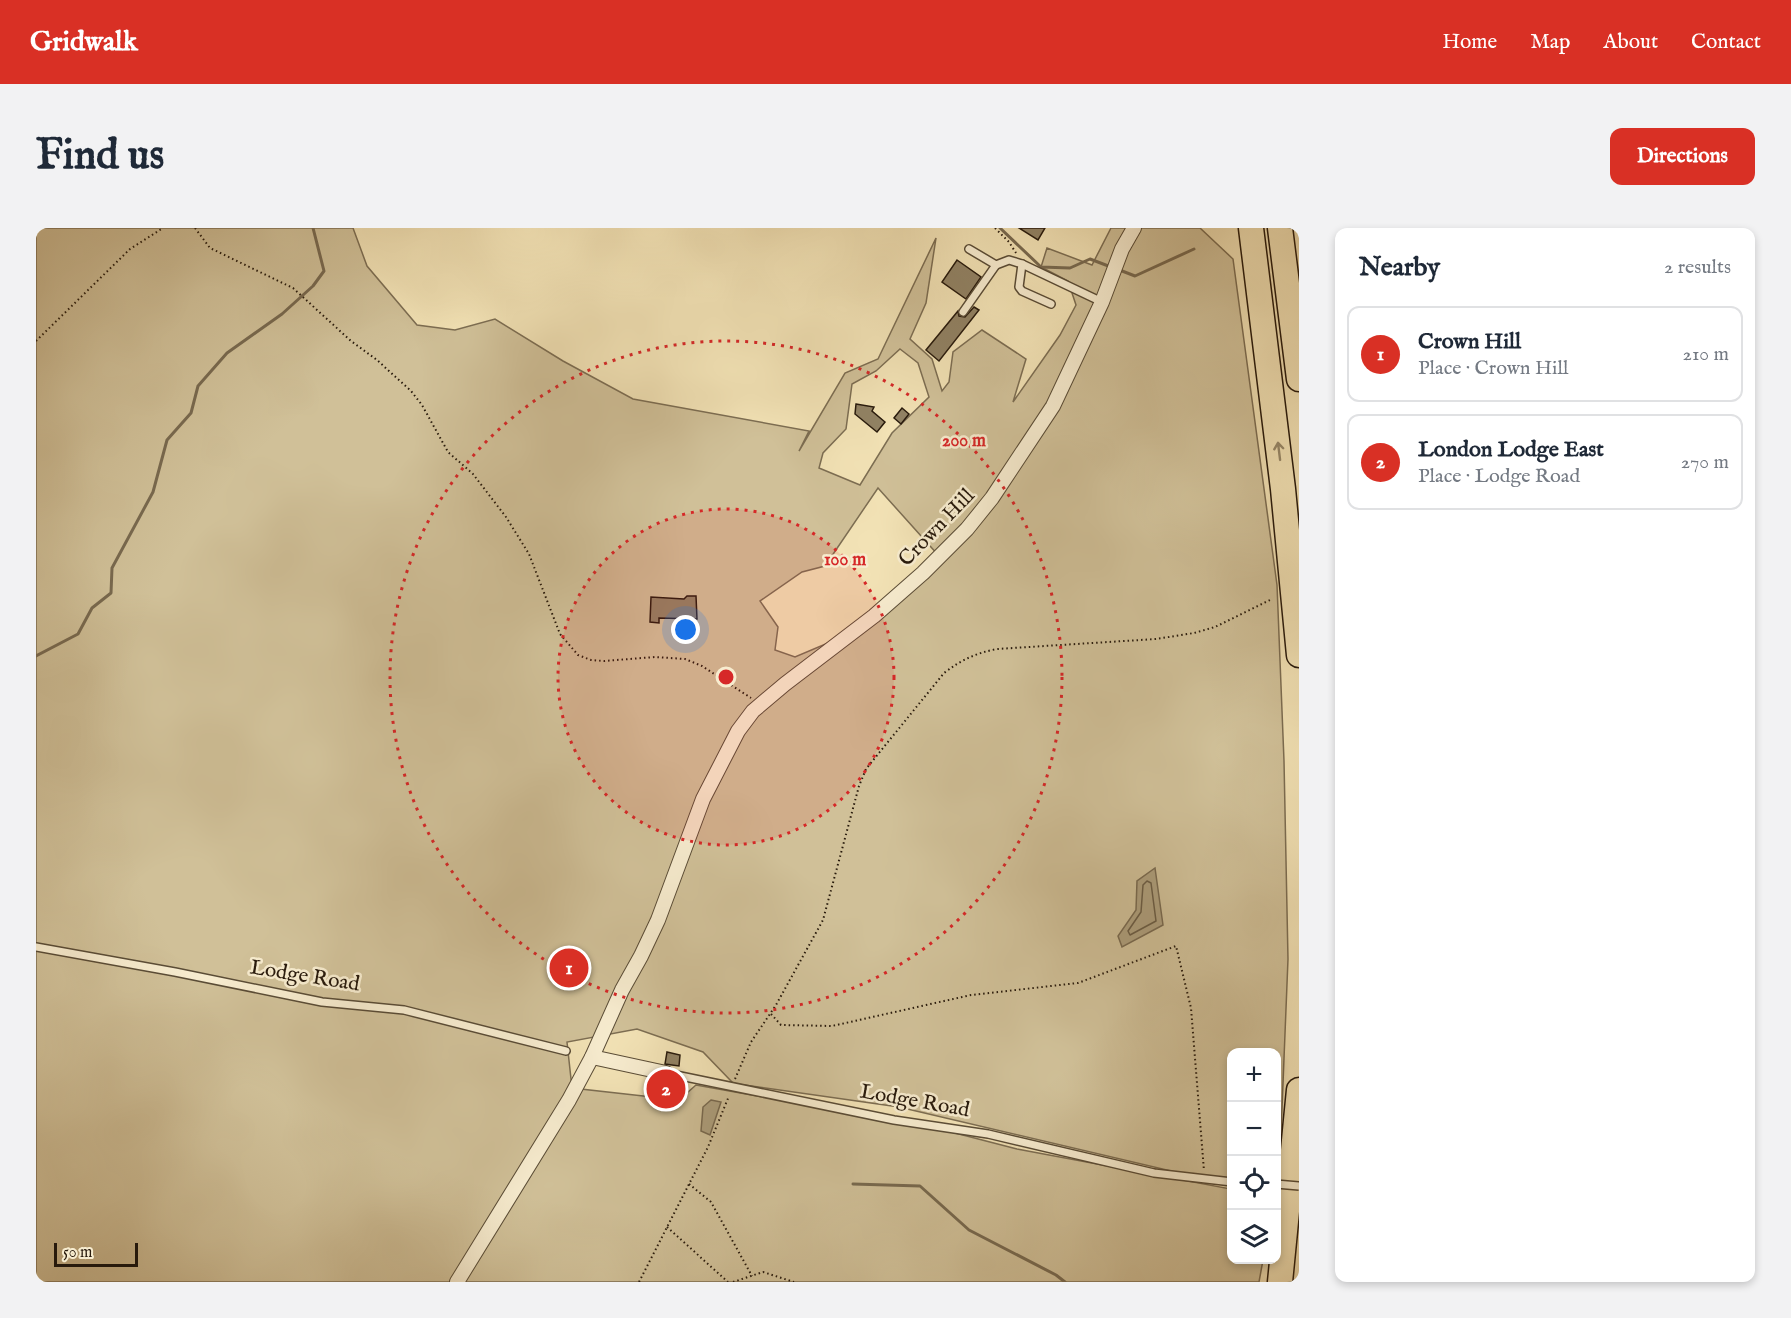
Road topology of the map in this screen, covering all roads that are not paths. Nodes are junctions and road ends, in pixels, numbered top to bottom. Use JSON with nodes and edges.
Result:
{"nodes":[{"id":1,"x":1134,"y":228,"type":"edge"},
{"id":2,"x":1281,"y":228,"type":"edge"},
{"id":3,"x":1252,"y":230,"type":"edge"},
{"id":4,"x":969,"y":249,"type":"dead end"},
{"id":5,"x":1022,"y":264,"type":"junction"},
{"id":6,"x":996,"y":265,"type":"junction"},
{"id":7,"x":1102,"y":302,"type":"junction"},
{"id":8,"x":1051,"y":304,"type":"dead end"},
{"id":9,"x":963,"y":312,"type":"dead end"},
{"id":10,"x":1299,"y":379,"type":"edge"},
{"id":11,"x":1299,"y":656,"type":"edge"},
{"id":12,"x":36,"y":947,"type":"edge"},
{"id":13,"x":566,"y":1051,"type":"dead end"},
{"id":14,"x":592,"y":1057,"type":"junction"},
{"id":15,"x":666,"y":1073,"type":"joint"},
{"id":16,"x":1299,"y":1090,"type":"edge"},
{"id":17,"x":1227,"y":1181,"type":"edge"},
{"id":18,"x":1281,"y":1184,"type":"edge"},
{"id":19,"x":1299,"y":1186,"type":"edge"},
{"id":20,"x":457,"y":1282,"type":"edge"},
{"id":21,"x":1280,"y":1282,"type":"edge"}],
"edges":[{"from":1,"to":7,"type":"street","name":"Crown Hill"},
{"from":2,"to":10,"type":"highway"},
{"from":11,"to":3,"type":"highway","one_way":true},
{"from":4,"to":6,"type":"lane"},
{"from":5,"to":6,"type":"lane"},
{"from":5,"to":7,"type":"lane"},
{"from":5,"to":8,"type":"lane"},
{"from":6,"to":9,"type":"lane"},
{"from":7,"to":14,"type":"street","name":"Crown Hill"},
{"from":12,"to":13,"type":"lane","name":"Lodge Road"},
{"from":14,"to":15,"type":"street","name":"Lodge Road"},
{"from":14,"to":20,"type":"street","name":"Crown Hill"},
{"from":15,"to":17,"type":"lane","name":"Lodge Road"},
{"from":16,"to":21,"type":"highway"},
{"from":18,"to":19,"type":"lane","bridge":true}]}
